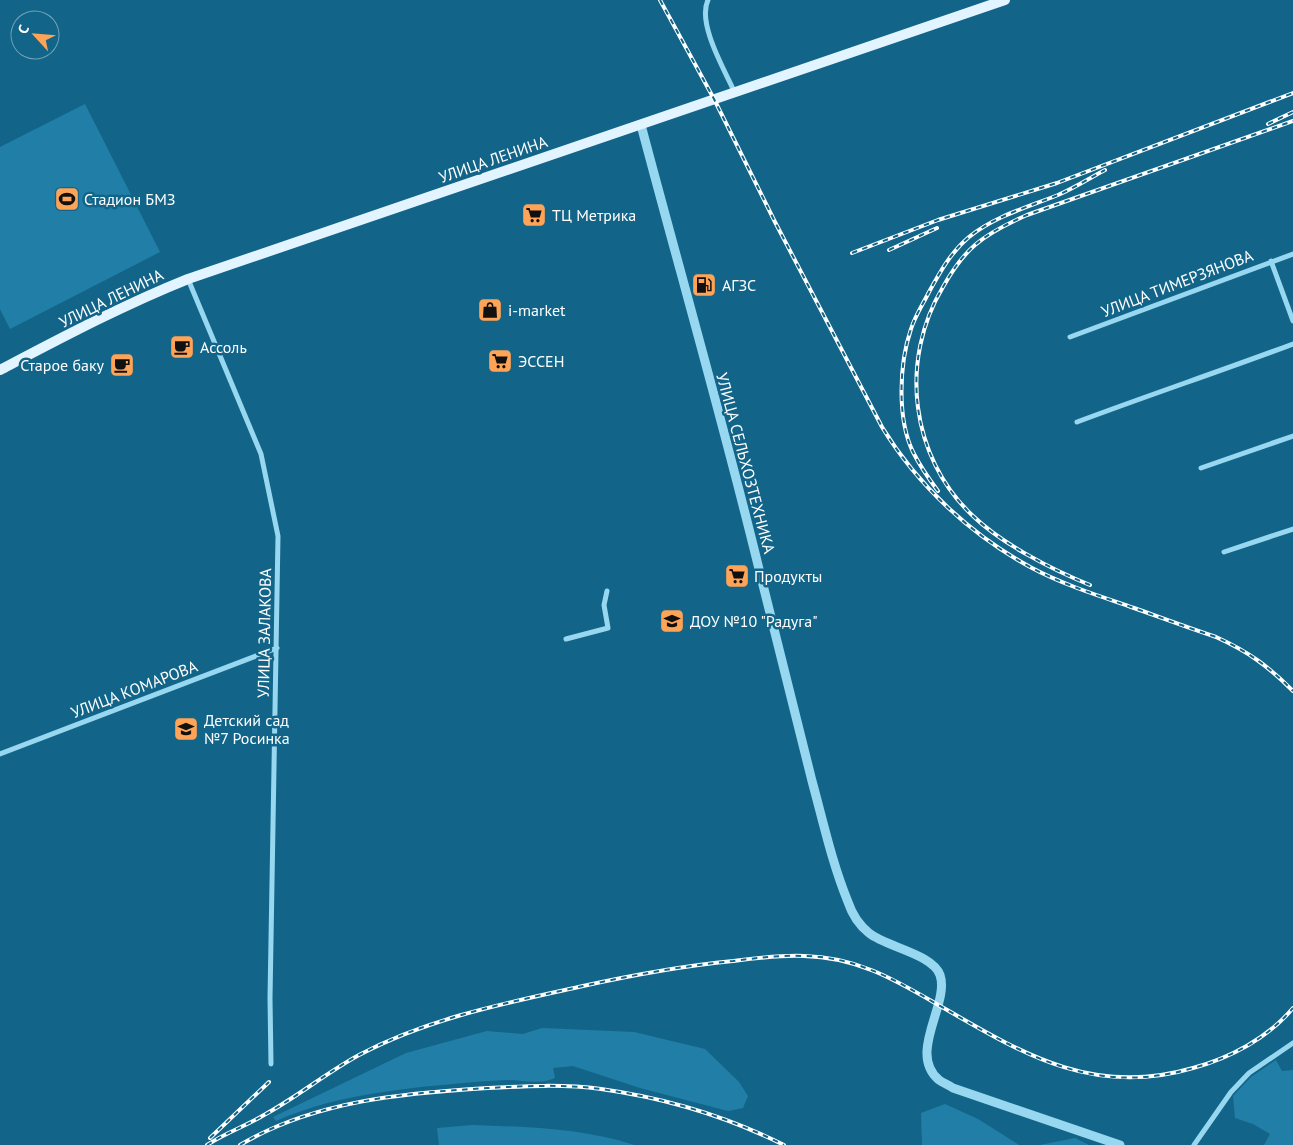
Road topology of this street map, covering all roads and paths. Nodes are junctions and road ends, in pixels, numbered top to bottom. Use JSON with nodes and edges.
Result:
{"nodes":[{"id":1,"x":708,"y":0,"type":"edge"},
{"id":2,"x":1005,"y":0,"type":"edge"},
{"id":3,"x":734,"y":92,"type":"junction"},
{"id":4,"x":641,"y":125,"type":"junction"},
{"id":5,"x":1293,"y":254,"type":"edge"},
{"id":6,"x":1271,"y":261,"type":"junction"},
{"id":7,"x":188,"y":279,"type":"junction"},
{"id":8,"x":1293,"y":321,"type":"edge"},
{"id":9,"x":1070,"y":337,"type":"dead end"},
{"id":10,"x":1293,"y":344,"type":"edge"},
{"id":11,"x":0,"y":370,"type":"edge"},
{"id":12,"x":1077,"y":422,"type":"dead end"},
{"id":13,"x":1293,"y":436,"type":"edge"},
{"id":14,"x":1201,"y":468,"type":"dead end"},
{"id":15,"x":1293,"y":529,"type":"edge"},
{"id":16,"x":1224,"y":552,"type":"dead end"},
{"id":17,"x":607,"y":591,"type":"dead end"},
{"id":18,"x":566,"y":639,"type":"dead end"},
{"id":19,"x":277,"y":648,"type":"junction"},
{"id":20,"x":0,"y":754,"type":"edge"},
{"id":21,"x":1293,"y":1043,"type":"edge"},
{"id":22,"x":271,"y":1064,"type":"dead end"},
{"id":23,"x":1120,"y":1145,"type":"edge"},
{"id":24,"x":1194,"y":1145,"type":"edge"}],
"edges":[{"from":1,"to":3,"type":"street"},
{"from":2,"to":3,"type":"main road","name":"УЛИЦА ЛЕНИНА"},
{"from":3,"to":4,"type":"main road","name":"УЛИЦА ЛЕНИНА"},
{"from":4,"to":7,"type":"main road","name":"УЛИЦА ЛЕНИНА"},
{"from":4,"to":23,"type":"street","name":"УЛИЦА СЕЛЬХОЗТЕХНИКА"},
{"from":5,"to":6,"type":"street","name":"УЛИЦА ТИМЕРЗЯНОВА"},
{"from":6,"to":8,"type":"street"},
{"from":6,"to":9,"type":"street","name":"УЛИЦА ТИМЕРЗЯНОВА"},
{"from":7,"to":11,"type":"main road","name":"УЛИЦА ЛЕНИНА"},
{"from":7,"to":19,"type":"street","name":"УЛИЦА ЗАЛАКОВА"},
{"from":10,"to":12,"type":"street"},
{"from":13,"to":14,"type":"street"},
{"from":15,"to":16,"type":"street"},
{"from":17,"to":18,"type":"street"},
{"from":19,"to":20,"type":"street","name":"УЛИЦА КОМАРОВА"},
{"from":19,"to":22,"type":"street","name":"УЛИЦА ЗАЛАКОВА"},
{"from":21,"to":24,"type":"street"}]}
